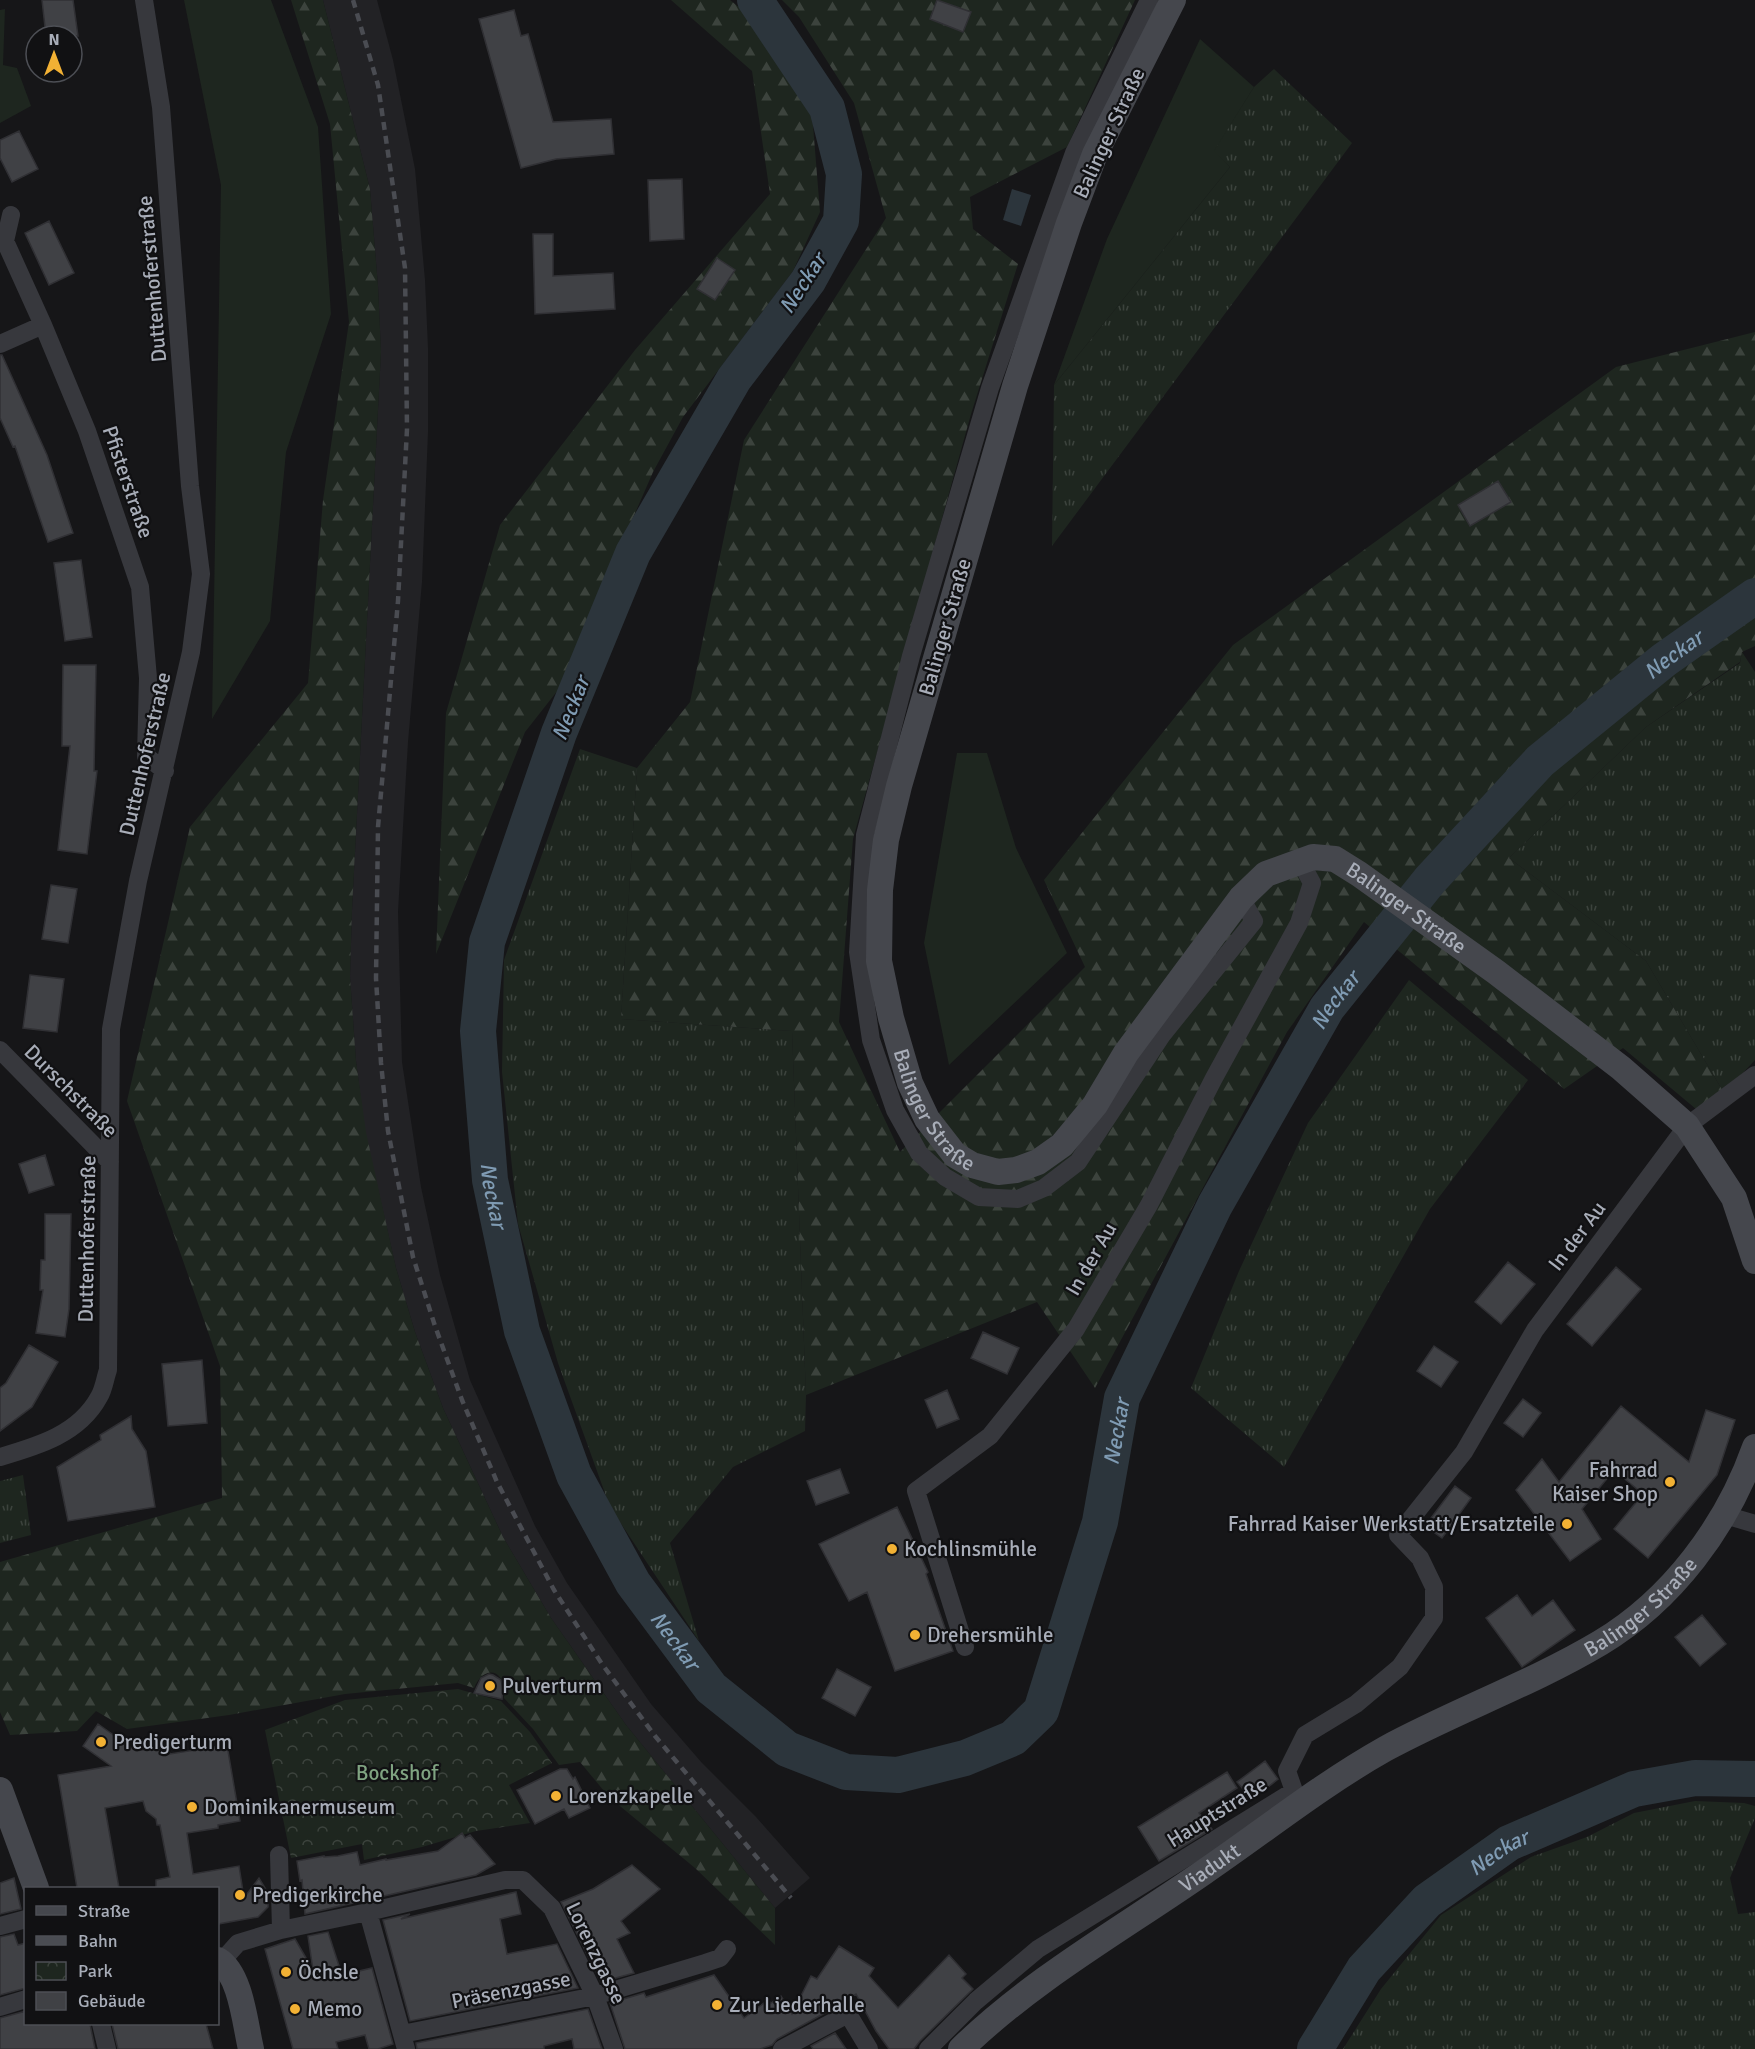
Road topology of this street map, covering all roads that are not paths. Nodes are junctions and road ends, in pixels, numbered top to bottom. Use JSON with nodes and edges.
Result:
{"nodes":[{"id":1,"x":144,"y":0,"type":"edge"},
{"id":2,"x":1149,"y":0,"type":"edge"},
{"id":3,"x":1173,"y":0,"type":"edge"},
{"id":4,"x":11,"y":215,"type":"dead end"},
{"id":5,"x":43,"y":325,"type":"junction"},
{"id":6,"x":0,"y":344,"type":"edge"},
{"id":7,"x":165,"y":771,"type":"junction"},
{"id":8,"x":1299,"y":861,"type":"junction"},
{"id":9,"x":1241,"y":898,"type":"junction"},
{"id":10,"x":0,"y":1050,"type":"edge"},
{"id":11,"x":1755,"y":1075,"type":"edge"},
{"id":12,"x":1687,"y":1126,"type":"junction"},
{"id":13,"x":110,"y":1162,"type":"junction"},
{"id":14,"x":1755,"y":1261,"type":"edge"},
{"id":15,"x":1755,"y":1447,"type":"edge"},
{"id":16,"x":0,"y":1456,"type":"edge"},
{"id":17,"x":1725,"y":1515,"type":"junction"},
{"id":18,"x":1755,"y":1524,"type":"edge"},
{"id":19,"x":1398,"y":1535,"type":"joint"},
{"id":20,"x":965,"y":1647,"type":"dead end"},
{"id":21,"x":1471,"y":1708,"type":"joint"},
{"id":22,"x":0,"y":1790,"type":"edge"},
{"id":23,"x":9,"y":1840,"type":"edge"},
{"id":24,"x":279,"y":1855,"type":"dead end"},
{"id":25,"x":35,"y":1887,"type":"edge"},
{"id":26,"x":368,"y":1912,"type":"junction"},
{"id":27,"x":24,"y":1920,"type":"edge"},
{"id":28,"x":0,"y":1926,"type":"edge"},
{"id":29,"x":281,"y":1930,"type":"junction"},
{"id":30,"x":727,"y":1949,"type":"dead end"},
{"id":31,"x":219,"y":1961,"type":"edge"},
{"id":32,"x":595,"y":1996,"type":"junction"},
{"id":33,"x":24,"y":2000,"type":"edge"},
{"id":34,"x":0,"y":2007,"type":"edge"},
{"id":35,"x":101,"y":2025,"type":"edge"},
{"id":36,"x":404,"y":2041,"type":"edge"},
{"id":37,"x":108,"y":2049,"type":"edge"},
{"id":38,"x":251,"y":2049,"type":"edge"},
{"id":39,"x":614,"y":2049,"type":"edge"},
{"id":40,"x":782,"y":2049,"type":"edge"},
{"id":41,"x":869,"y":2049,"type":"edge"},
{"id":42,"x":928,"y":2049,"type":"edge"},
{"id":43,"x":961,"y":2049,"type":"edge"}],
"edges":[{"from":1,"to":7,"type":"street","name":"Duttenhoferstraße"},
{"from":2,"to":9,"type":"street"},
{"from":3,"to":9,"type":"main road","name":"Balinger Straße"},
{"from":4,"to":5,"type":"street","name":"Pfisterstraße"},
{"from":5,"to":6,"type":"street"},
{"from":5,"to":7,"type":"street","name":"Pfisterstraße"},
{"from":7,"to":13,"type":"street","name":"Duttenhoferstraße"},
{"from":8,"to":9,"type":"main road","name":"Balinger Straße"},
{"from":8,"to":12,"type":"main road","name":"Balinger Straße"},
{"from":8,"to":20,"type":"street","name":"In der Au"},
{"from":10,"to":13,"type":"street","name":"Durschstraße"},
{"from":11,"to":12,"type":"street","name":"In der Au"},
{"from":12,"to":14,"type":"main road","name":"Balinger Straße"},
{"from":12,"to":19,"type":"street","name":"In der Au"},
{"from":13,"to":16,"type":"street","name":"Duttenhoferstraße"},
{"from":15,"to":17,"type":"main road","name":"Balinger Straße"},
{"from":17,"to":18,"type":"street"},
{"from":17,"to":21,"type":"main road","name":"Balinger Straße"},
{"from":19,"to":42,"type":"street","name":"Hauptstraße"},
{"from":21,"to":43,"type":"main road","name":"Viadukt"},
{"from":22,"to":23,"type":"main road"},
{"from":23,"to":25,"type":"main road"},
{"from":24,"to":29,"type":"street"},
{"from":26,"to":29,"type":"street","name":"Lorenzgasse"},
{"from":26,"to":32,"type":"street","name":"Lorenzgasse"},
{"from":26,"to":36,"type":"street"},
{"from":27,"to":28,"type":"street"},
{"from":29,"to":31,"type":"street","name":"Lorenzgasse"},
{"from":30,"to":32,"type":"street","name":"Präsenzgasse"},
{"from":31,"to":38,"type":"main road"},
{"from":32,"to":36,"type":"street","name":"Präsenzgasse"},
{"from":32,"to":39,"type":"street","name":"Lorenzgasse"},
{"from":33,"to":34,"type":"street"},
{"from":35,"to":37,"type":"street"},
{"from":40,"to":41,"type":"street"}]}
